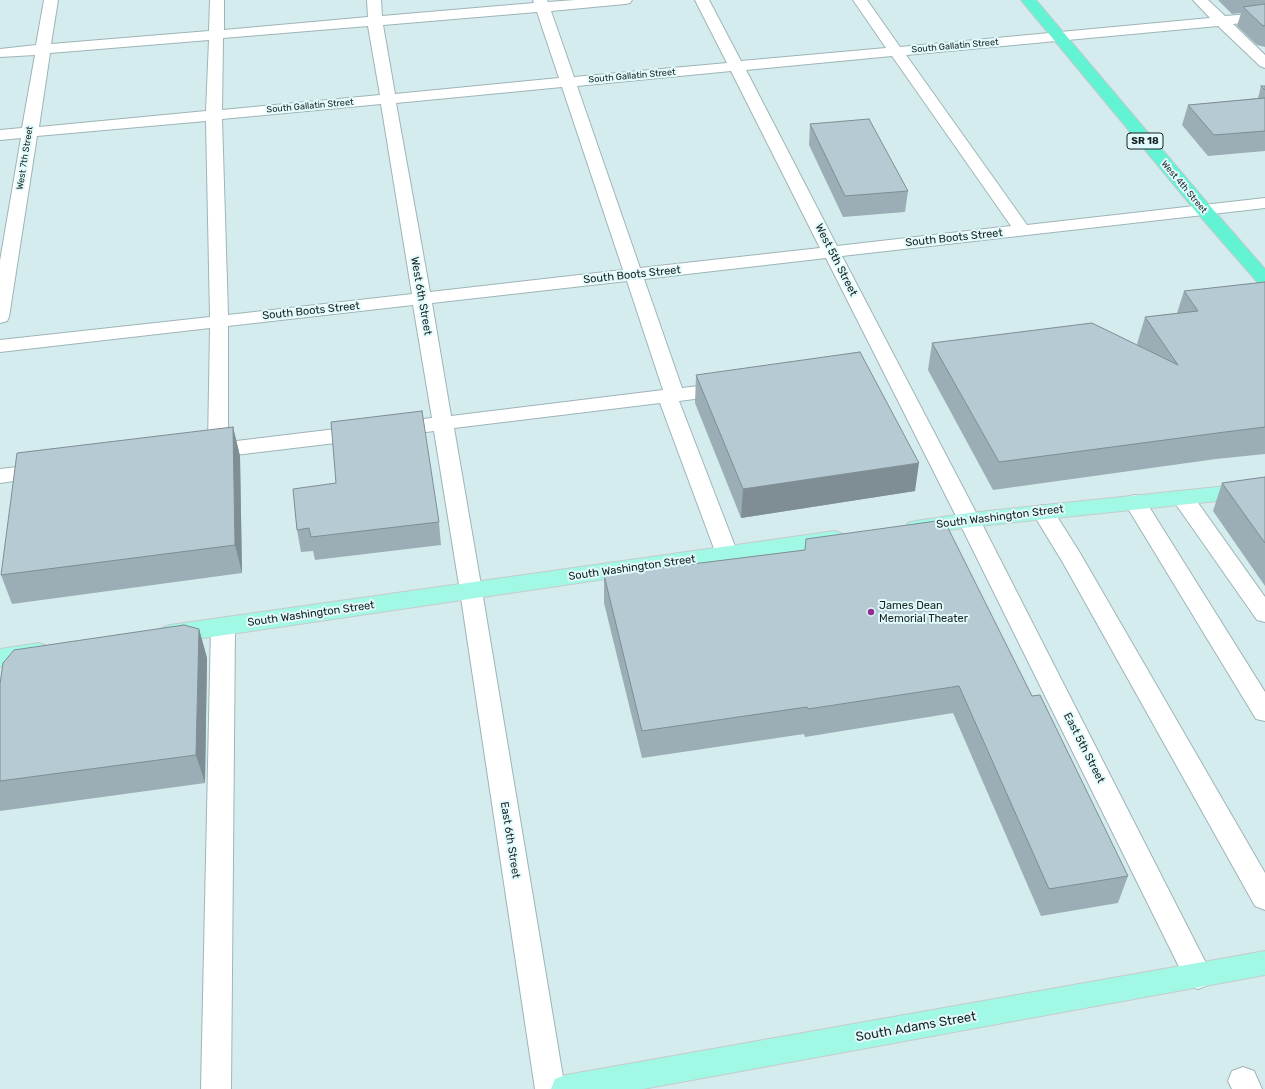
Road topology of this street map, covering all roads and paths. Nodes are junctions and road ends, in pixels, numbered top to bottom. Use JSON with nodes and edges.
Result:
{"nodes":[{"id":1,"x":51,"y":0,"type":"edge"},
{"id":2,"x":217,"y":0,"type":"edge"},
{"id":3,"x":374,"y":0,"type":"edge"},
{"id":4,"x":625,"y":0,"type":"edge"},
{"id":5,"x":702,"y":0,"type":"edge"},
{"id":6,"x":860,"y":0,"type":"edge"},
{"id":7,"x":1028,"y":0,"type":"edge"},
{"id":8,"x":1200,"y":0,"type":"edge"},
{"id":9,"x":541,"y":3,"type":"edge"},
{"id":10,"x":1265,"y":17,"type":"edge"},
{"id":11,"x":1222,"y":21,"type":"junction"},
{"id":12,"x":375,"y":22,"type":"junction"},
{"id":13,"x":216,"y":35,"type":"junction"},
{"id":14,"x":1057,"y":36,"type":"junction"},
{"id":15,"x":43,"y":49,"type":"junction"},
{"id":16,"x":896,"y":51,"type":"junction"},
{"id":17,"x":0,"y":53,"type":"edge"},
{"id":18,"x":1265,"y":63,"type":"edge"},
{"id":19,"x":736,"y":66,"type":"junction"},
{"id":20,"x":567,"y":82,"type":"junction"},
{"id":21,"x":388,"y":99,"type":"junction"},
{"id":22,"x":214,"y":115,"type":"junction"},
{"id":23,"x":30,"y":132,"type":"junction"},
{"id":24,"x":0,"y":135,"type":"edge"},
{"id":25,"x":1265,"y":203,"type":"edge"},
{"id":26,"x":1204,"y":210,"type":"junction"},
{"id":27,"x":7,"y":231,"type":"edge"},
{"id":28,"x":1023,"y":231,"type":"junction"},
{"id":29,"x":832,"y":252,"type":"junction"},
{"id":30,"x":634,"y":275,"type":"junction"},
{"id":31,"x":1265,"y":280,"type":"edge"},
{"id":32,"x":422,"y":299,"type":"junction"},
{"id":33,"x":0,"y":317,"type":"edge"},
{"id":34,"x":219,"y":322,"type":"junction"},
{"id":35,"x":0,"y":346,"type":"edge"},
{"id":36,"x":890,"y":366,"type":"junction"},
{"id":37,"x":867,"y":370,"type":"edge"},
{"id":38,"x":744,"y":386,"type":"edge"},
{"id":39,"x":672,"y":396,"type":"junction"},
{"id":40,"x":443,"y":424,"type":"junction"},
{"id":41,"x":218,"y":450,"type":"junction"},
{"id":42,"x":187,"y":454,"type":"edge"},
{"id":43,"x":62,"y":468,"type":"edge"},
{"id":44,"x":0,"y":476,"type":"edge"},
{"id":45,"x":1265,"y":489,"type":"edge"},
{"id":46,"x":1183,"y":498,"type":"junction"},
{"id":47,"x":1135,"y":502,"type":"junction"},
{"id":48,"x":1043,"y":512,"type":"junction"},
{"id":49,"x":969,"y":520,"type":"junction"},
{"id":50,"x":899,"y":530,"type":"edge"},
{"id":51,"x":852,"y":537,"type":"edge"},
{"id":52,"x":727,"y":554,"type":"junction"},
{"id":53,"x":471,"y":591,"type":"junction"},
{"id":54,"x":1265,"y":614,"type":"edge"},
{"id":55,"x":223,"y":626,"type":"junction"},
{"id":56,"x":154,"y":636,"type":"edge"},
{"id":57,"x":61,"y":649,"type":"edge"},
{"id":58,"x":0,"y":658,"type":"edge"},
{"id":59,"x":1265,"y":712,"type":"edge"},
{"id":60,"x":1265,"y":898,"type":"edge"},
{"id":61,"x":1265,"y":963,"type":"edge"},
{"id":62,"x":1198,"y":976,"type":"junction"},
{"id":63,"x":216,"y":1089,"type":"edge"},
{"id":64,"x":550,"y":1089,"type":"edge"},
{"id":65,"x":566,"y":1089,"type":"edge"}],
"edges":[{"from":1,"to":15,"type":"street","name":"West 7th Street"},
{"from":2,"to":13,"type":"street"},
{"from":3,"to":12,"type":"street","name":"West 6th Street"},
{"from":4,"to":9,"type":"street"},
{"from":5,"to":19,"type":"street","name":"West 5th Street"},
{"from":6,"to":16,"type":"street"},
{"from":7,"to":14,"type":"highway","name":"West 4th Street","number":"SR 18"},
{"from":8,"to":11,"type":"street"},
{"from":9,"to":12,"type":"street"},
{"from":9,"to":20,"type":"street"},
{"from":10,"to":11,"type":"street","name":"South Gallatin Street"},
{"from":11,"to":14,"type":"street","name":"South Gallatin Street"},
{"from":11,"to":18,"type":"street"},
{"from":12,"to":13,"type":"street"},
{"from":12,"to":21,"type":"street","name":"West 6th Street"},
{"from":13,"to":15,"type":"street"},
{"from":13,"to":22,"type":"street"},
{"from":14,"to":16,"type":"street","name":"South Gallatin Street"},
{"from":14,"to":26,"type":"highway","name":"West 4th Street","number":"SR 18"},
{"from":15,"to":17,"type":"street"},
{"from":15,"to":23,"type":"street","name":"West 7th Street"},
{"from":16,"to":19,"type":"street","name":"South Gallatin Street"},
{"from":16,"to":28,"type":"street"},
{"from":19,"to":20,"type":"street","name":"South Gallatin Street"},
{"from":19,"to":29,"type":"street","name":"West 5th Street"},
{"from":20,"to":21,"type":"street","name":"South Gallatin Street"},
{"from":20,"to":30,"type":"street"},
{"from":21,"to":22,"type":"street","name":"South Gallatin Street"},
{"from":21,"to":32,"type":"street","name":"West 6th Street"},
{"from":22,"to":23,"type":"street","name":"South Gallatin Street"},
{"from":22,"to":34,"type":"street"},
{"from":23,"to":24,"type":"street","name":"South Gallatin Street"},
{"from":23,"to":27,"type":"street","name":"West 7th Street"},
{"from":25,"to":26,"type":"street","name":"South Boots Street"},
{"from":26,"to":28,"type":"street","name":"South Boots Street"},
{"from":26,"to":31,"type":"highway","name":"West 4th Street","number":"SR 18"},
{"from":27,"to":33,"type":"street","name":"West 7th Street"},
{"from":28,"to":29,"type":"street","name":"South Boots Street"},
{"from":29,"to":30,"type":"street","name":"South Boots Street"},
{"from":29,"to":36,"type":"street","name":"West 5th Street"},
{"from":30,"to":32,"type":"street","name":"South Boots Street"},
{"from":30,"to":39,"type":"street"},
{"from":32,"to":34,"type":"street","name":"South Boots Street"},
{"from":32,"to":40,"type":"street","name":"West 6th Street"},
{"from":34,"to":35,"type":"street","name":"South Boots Street"},
{"from":34,"to":41,"type":"street"},
{"from":36,"to":37,"type":"street"},
{"from":36,"to":49,"type":"street","name":"West 5th Street"},
{"from":38,"to":39,"type":"street"},
{"from":39,"to":40,"type":"street"},
{"from":39,"to":52,"type":"street"},
{"from":40,"to":41,"type":"street"},
{"from":40,"to":53,"type":"street","name":"West 6th Street"},
{"from":41,"to":42,"type":"street"},
{"from":43,"to":44,"type":"street"},
{"from":45,"to":46,"type":"main road","name":"South Washington Street"},
{"from":46,"to":47,"type":"main road","name":"South Washington Street"},
{"from":46,"to":54,"type":"street"},
{"from":47,"to":48,"type":"main road","name":"South Washington Street"},
{"from":47,"to":59,"type":"street"},
{"from":48,"to":49,"type":"main road","name":"South Washington Street"},
{"from":48,"to":60,"type":"street"},
{"from":49,"to":50,"type":"main road","name":"South Washington Street"},
{"from":49,"to":62,"type":"street","name":"East 5th Street"},
{"from":51,"to":52,"type":"main road","name":"South Washington Street"},
{"from":52,"to":53,"type":"main road","name":"South Washington Street"},
{"from":53,"to":55,"type":"main road","name":"South Washington Street"},
{"from":53,"to":64,"type":"street","name":"East 6th Street"},
{"from":55,"to":56,"type":"main road","name":"South Washington Street"},
{"from":55,"to":63,"type":"street"},
{"from":57,"to":58,"type":"main road"},
{"from":61,"to":62,"type":"main road","name":"South Adams Street"},
{"from":62,"to":65,"type":"main road","name":"South Adams Street"}]}
